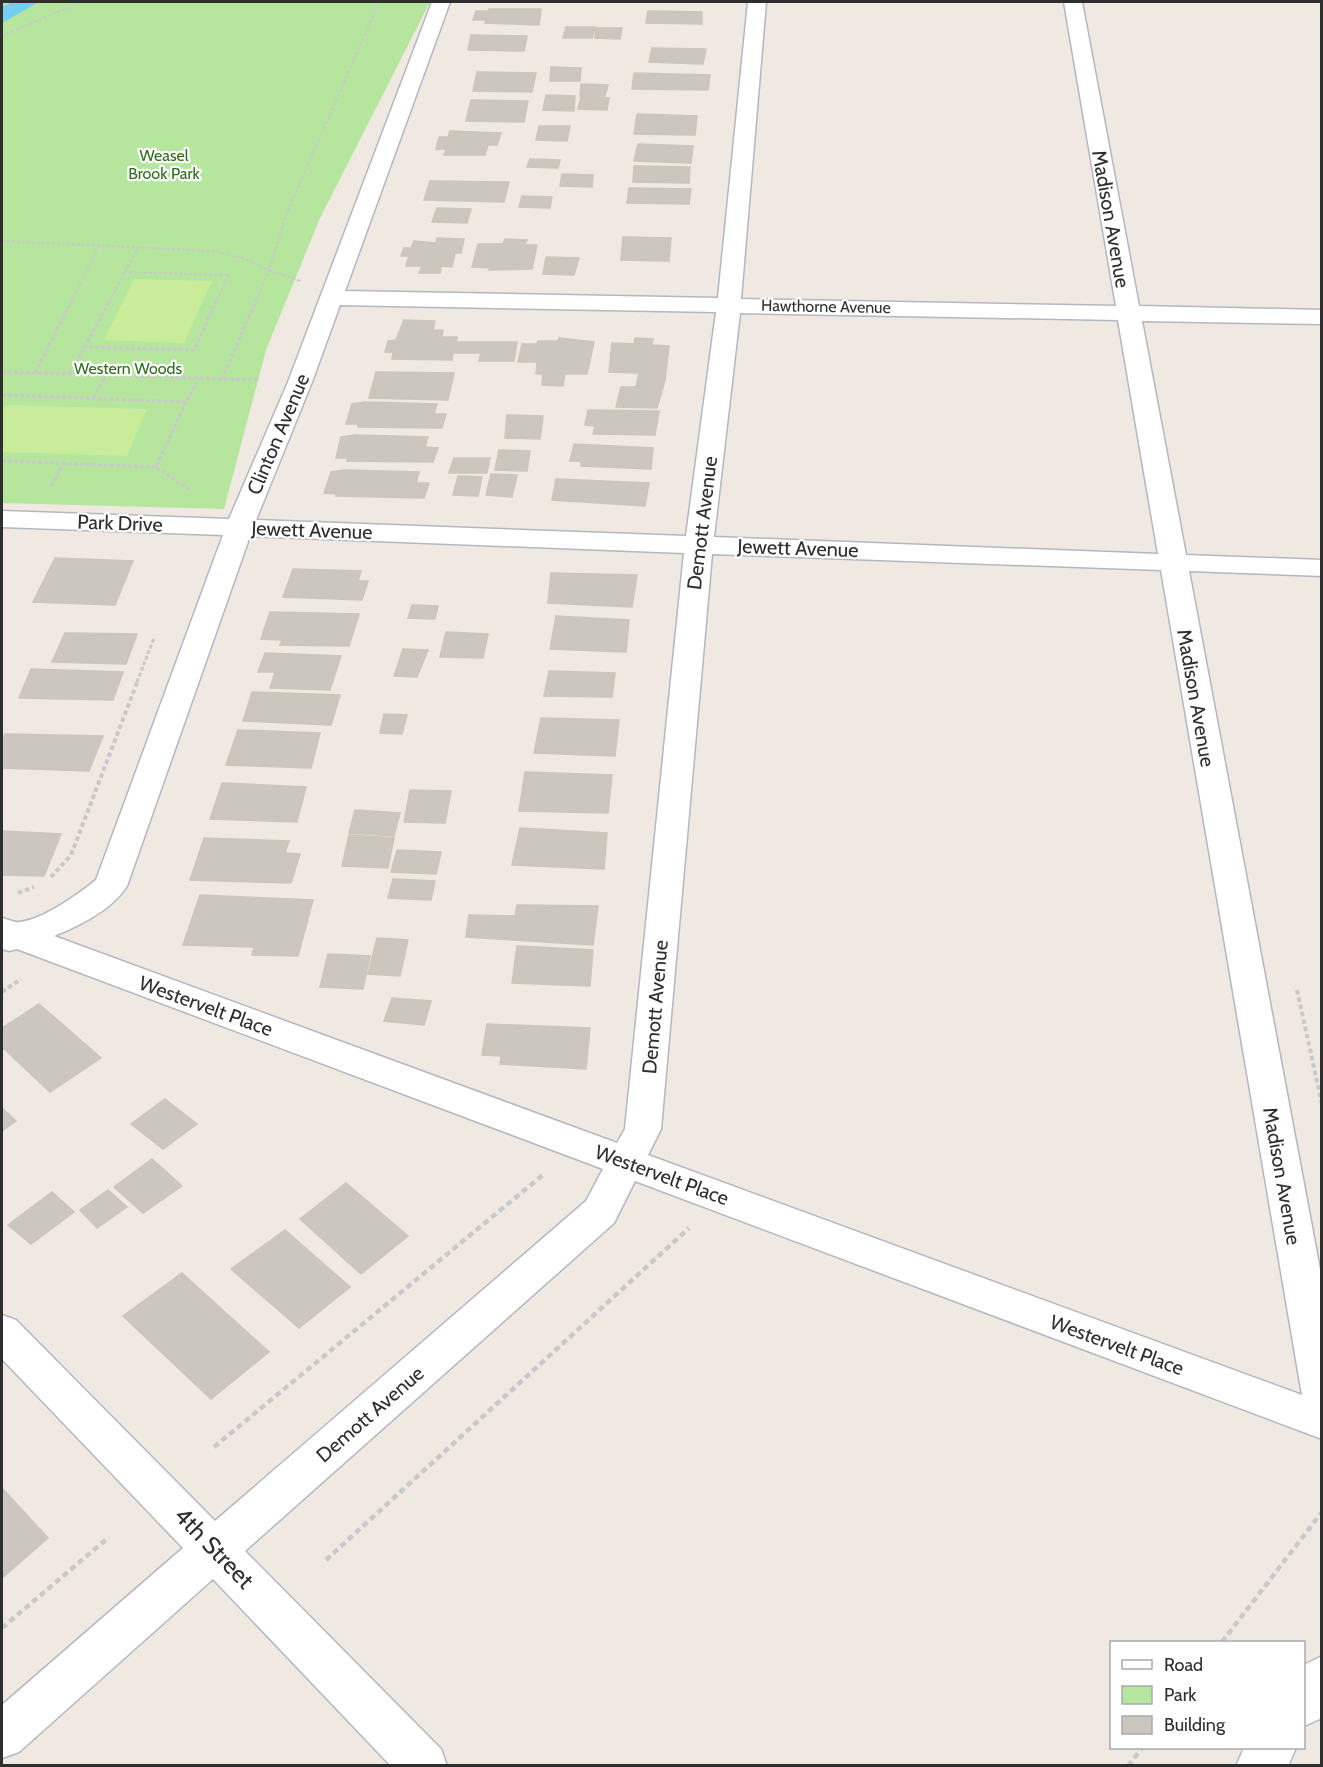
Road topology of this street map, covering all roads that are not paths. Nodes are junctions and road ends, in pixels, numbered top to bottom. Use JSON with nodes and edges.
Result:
{"nodes":[{"id":1,"x":441,"y":2,"type":"edge"},
{"id":2,"x":757,"y":2,"type":"edge"},
{"id":3,"x":1073,"y":2,"type":"edge"},
{"id":4,"x":331,"y":298,"type":"junction"},
{"id":5,"x":729,"y":304,"type":"junction"},
{"id":6,"x":1127,"y":313,"type":"junction"},
{"id":7,"x":1322,"y":317,"type":"edge"},
{"id":8,"x":2,"y":519,"type":"edge"},
{"id":9,"x":239,"y":528,"type":"junction"},
{"id":10,"x":699,"y":544,"type":"junction"},
{"id":11,"x":1172,"y":563,"type":"junction"},
{"id":12,"x":1322,"y":568,"type":"edge"},
{"id":13,"x":7,"y":926,"type":"edge"},
{"id":14,"x":625,"y":1162,"type":"junction"},
{"id":15,"x":2,"y":1332,"type":"edge"},
{"id":16,"x":1322,"y":1393,"type":"edge"},
{"id":17,"x":1322,"y":1421,"type":"edge"},
{"id":18,"x":215,"y":1549,"type":"junction"},
{"id":19,"x":1322,"y":1678,"type":"edge"},
{"id":20,"x":1305,"y":1702,"type":"edge"},
{"id":21,"x":2,"y":1735,"type":"edge"},
{"id":22,"x":1271,"y":1749,"type":"edge"},
{"id":23,"x":424,"y":1766,"type":"edge"},
{"id":24,"x":1259,"y":1766,"type":"edge"}],
"edges":[{"from":1,"to":4,"type":"street","name":"Clinton Avenue"},
{"from":2,"to":5,"type":"street","name":"Demott Avenue"},
{"from":3,"to":6,"type":"street","name":"Madison Avenue"},
{"from":4,"to":5,"type":"street","name":"Hawthorne Avenue"},
{"from":4,"to":9,"type":"street","name":"Clinton Avenue"},
{"from":5,"to":6,"type":"street","name":"Hawthorne Avenue"},
{"from":5,"to":10,"type":"street","name":"Demott Avenue"},
{"from":6,"to":7,"type":"street","name":"Hawthorne Avenue"},
{"from":6,"to":11,"type":"street","name":"Madison Avenue"},
{"from":8,"to":9,"type":"street","name":"Park Drive"},
{"from":9,"to":10,"type":"street","name":"Jewett Avenue"},
{"from":9,"to":13,"type":"street","name":"Clinton Avenue"},
{"from":10,"to":11,"type":"street","name":"Jewett Avenue"},
{"from":10,"to":14,"type":"street","name":"Demott Avenue"},
{"from":11,"to":12,"type":"street","name":"Jewett Avenue"},
{"from":11,"to":16,"type":"street","name":"Madison Avenue"},
{"from":13,"to":14,"type":"street","name":"Westervelt Place"},
{"from":14,"to":17,"type":"street","name":"Westervelt Place"},
{"from":14,"to":18,"type":"street","name":"Demott Avenue"},
{"from":15,"to":18,"type":"street","name":"4th Street"},
{"from":18,"to":21,"type":"street","name":"Demott Avenue"},
{"from":18,"to":23,"type":"street","name":"4th Street"},
{"from":19,"to":20,"type":"street"},
{"from":22,"to":24,"type":"street"}]}
